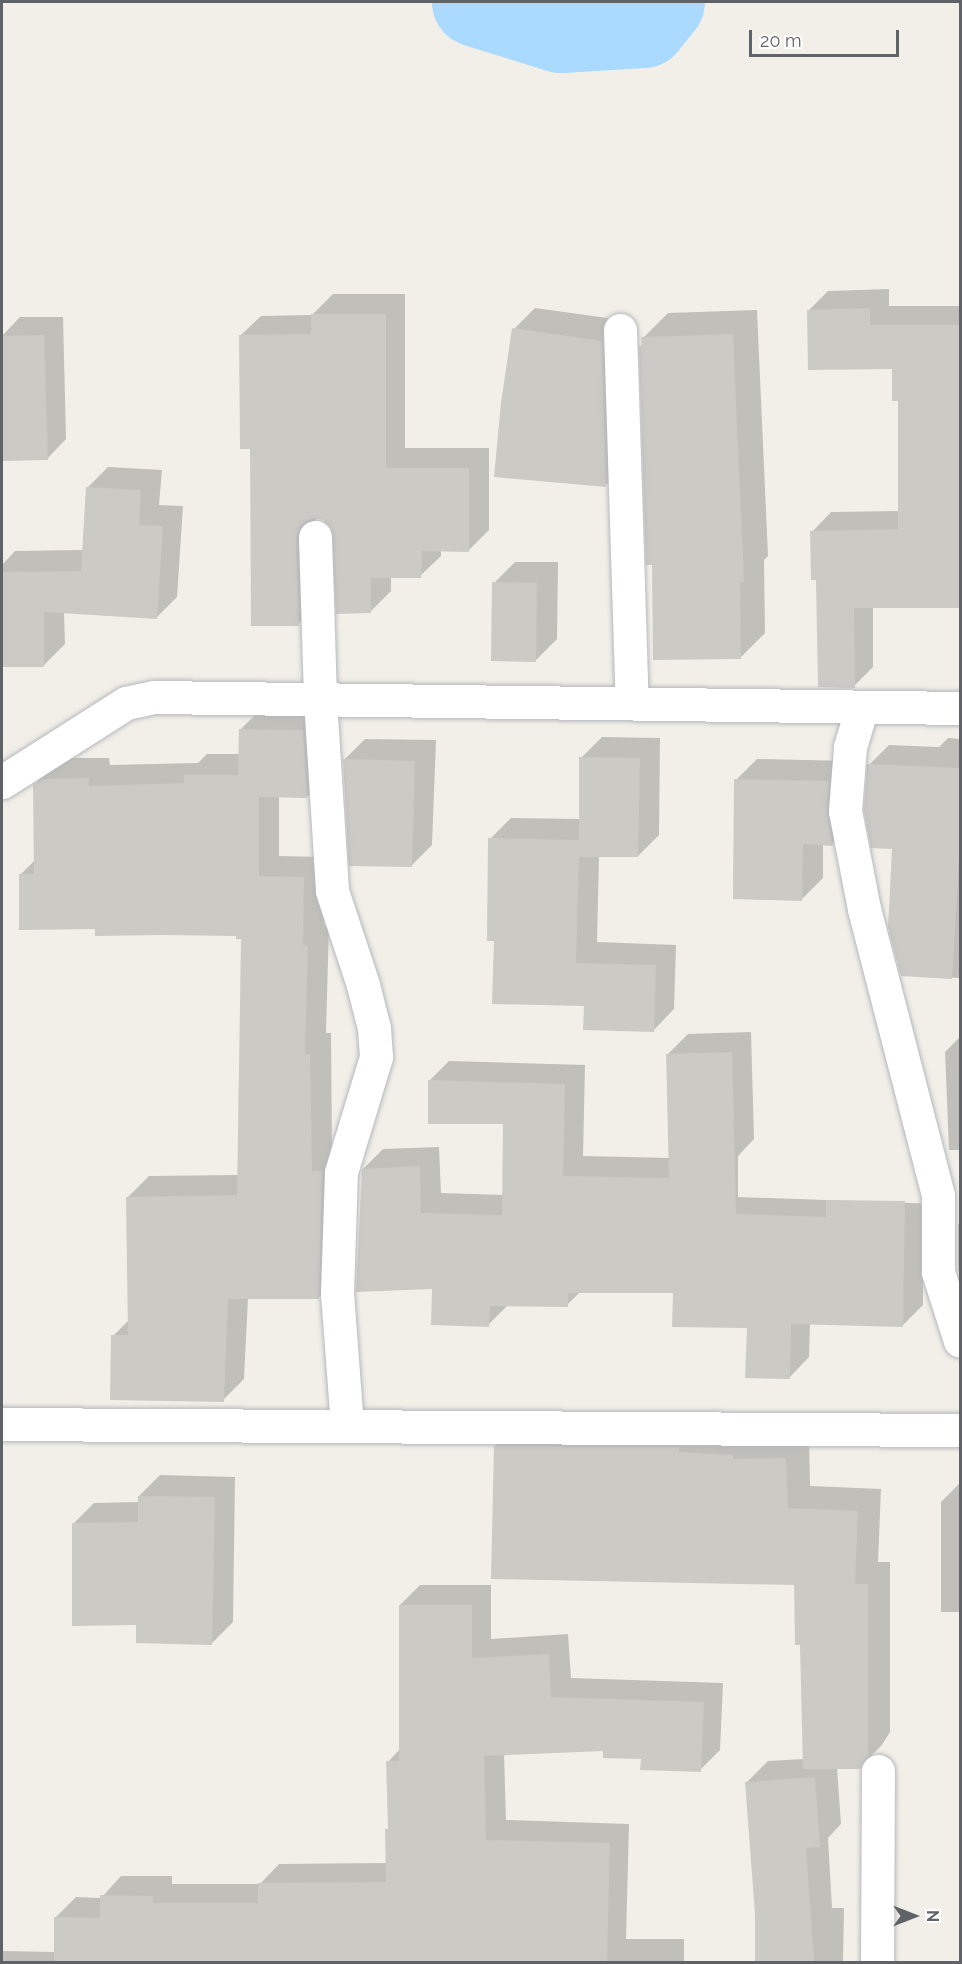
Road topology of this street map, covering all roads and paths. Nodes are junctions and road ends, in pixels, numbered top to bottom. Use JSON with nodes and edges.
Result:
{"nodes":[{"id":1,"x":620,"y":330,"type":"dead end"},
{"id":2,"x":315,"y":537,"type":"dead end"},
{"id":3,"x":320,"y":699,"type":"junction"},
{"id":4,"x":632,"y":703,"type":"junction"},
{"id":5,"x":862,"y":707,"type":"junction"},
{"id":6,"x":960,"y":708,"type":"edge"},
{"id":7,"x":2,"y":782,"type":"edge"},
{"id":8,"x":960,"y":1341,"type":"edge"},
{"id":9,"x":2,"y":1424,"type":"edge"},
{"id":10,"x":347,"y":1426,"type":"junction"},
{"id":11,"x":960,"y":1430,"type":"edge"},
{"id":12,"x":878,"y":1771,"type":"dead end"},
{"id":13,"x":877,"y":1962,"type":"edge"}],
"edges":[{"from":1,"to":4,"type":"street"},
{"from":2,"to":3,"type":"street"},
{"from":3,"to":4,"type":"street"},
{"from":3,"to":7,"type":"street"},
{"from":3,"to":10,"type":"street"},
{"from":4,"to":5,"type":"street"},
{"from":5,"to":6,"type":"street"},
{"from":5,"to":8,"type":"street"},
{"from":9,"to":10,"type":"street"},
{"from":10,"to":11,"type":"street"},
{"from":12,"to":13,"type":"street"}]}
